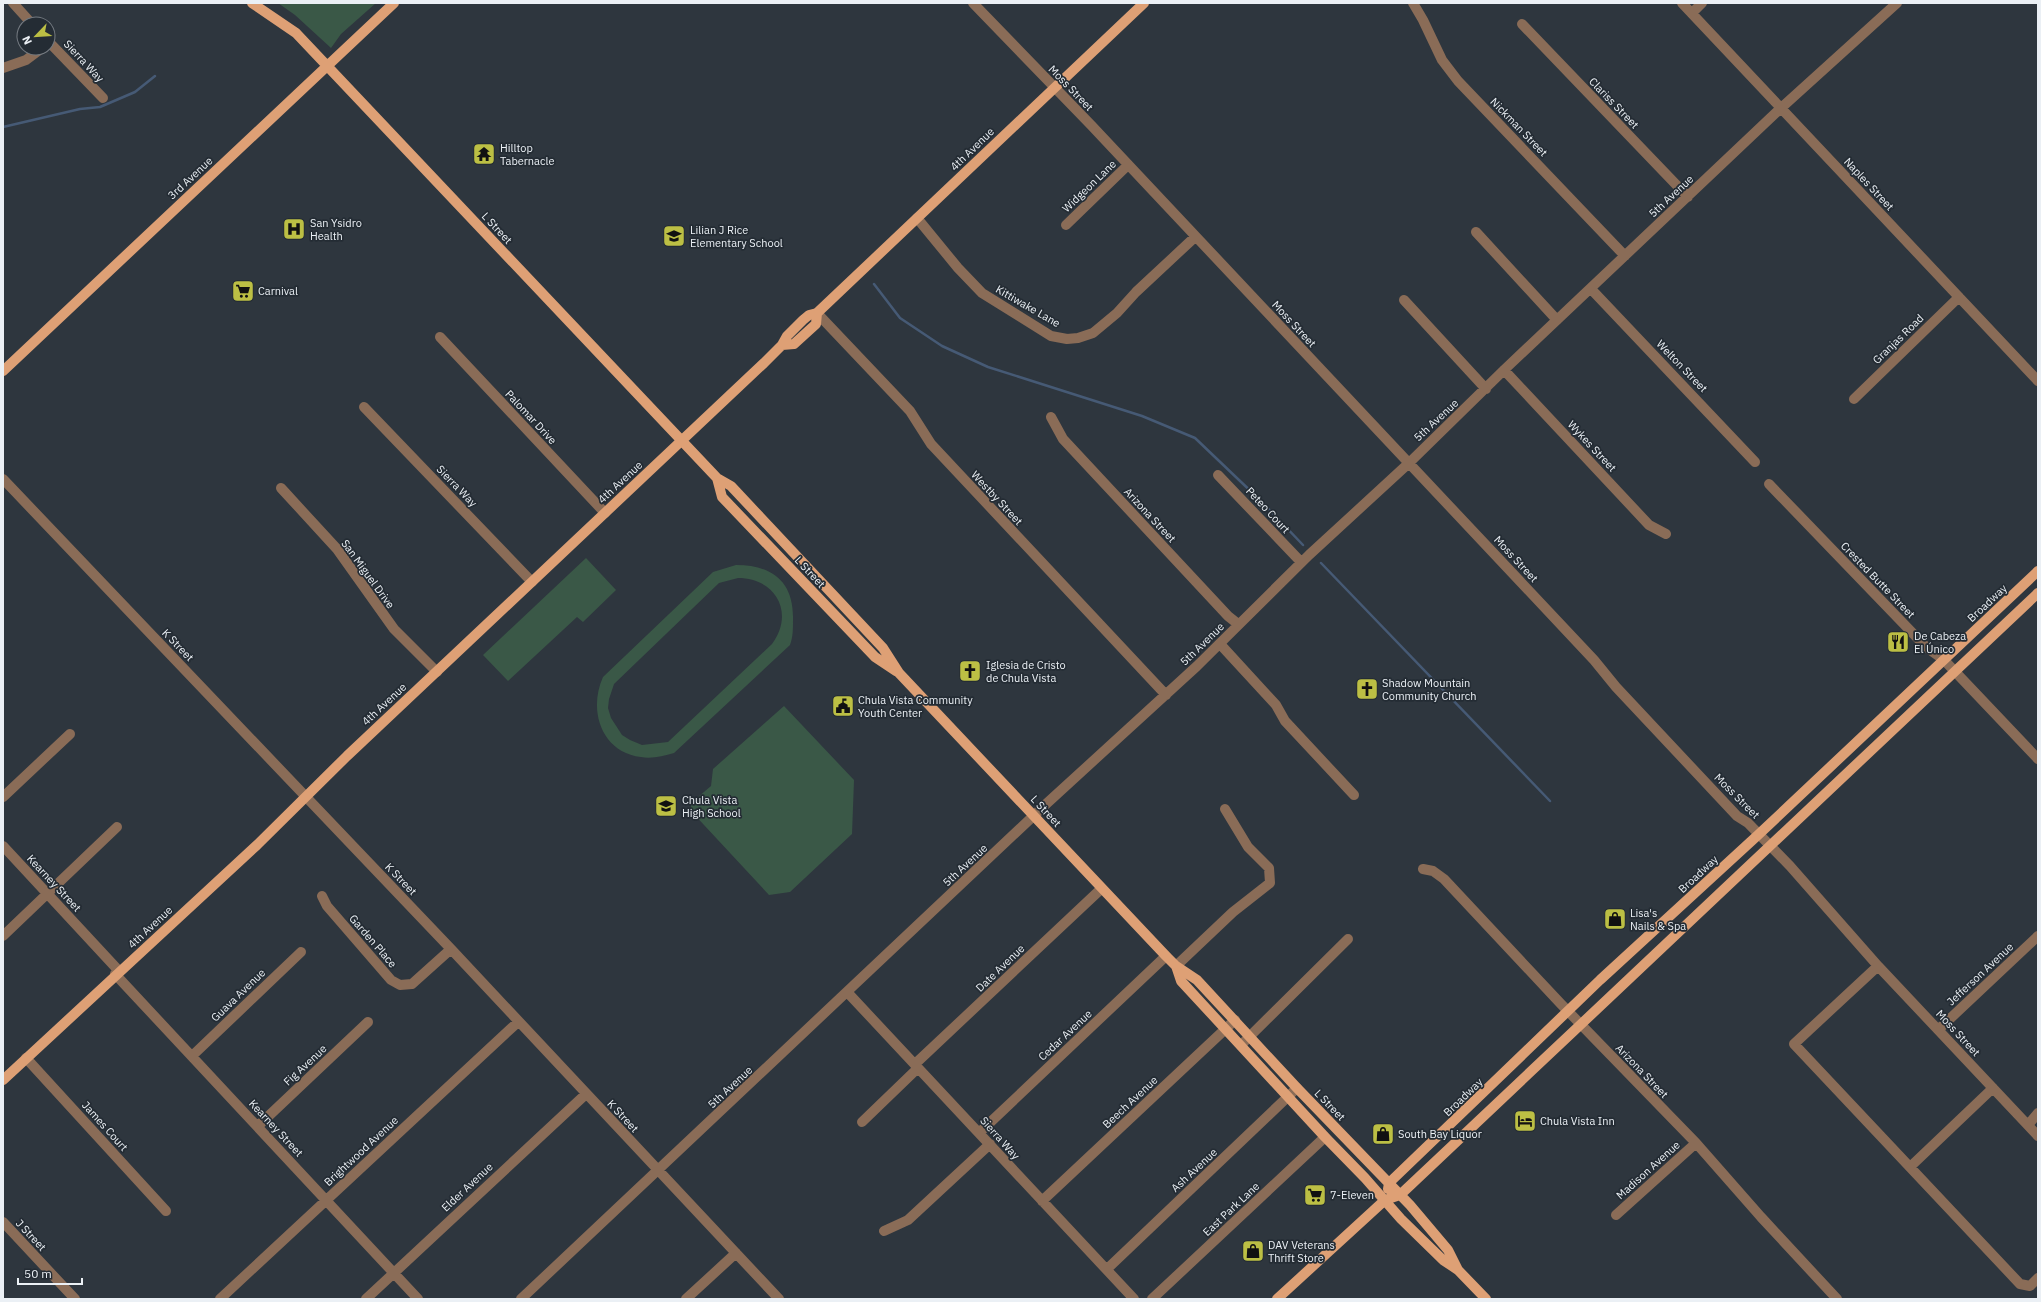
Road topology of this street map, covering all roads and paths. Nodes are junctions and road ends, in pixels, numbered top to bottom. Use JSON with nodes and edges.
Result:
{"nodes":[{"id":1,"x":13,"y":3,"type":"edge"},
{"id":2,"x":252,"y":3,"type":"edge"},
{"id":3,"x":394,"y":3,"type":"edge"},
{"id":4,"x":973,"y":3,"type":"edge"},
{"id":5,"x":1144,"y":3,"type":"edge"},
{"id":6,"x":1413,"y":3,"type":"edge"},
{"id":7,"x":1682,"y":3,"type":"edge"},
{"id":8,"x":1702,"y":3,"type":"edge"},
{"id":9,"x":1897,"y":3,"type":"edge"},
{"id":10,"x":1692,"y":13,"type":"junction"},
{"id":11,"x":25,"y":16,"type":"edge"},
{"id":12,"x":1522,"y":24,"type":"dead end"},
{"id":13,"x":56,"y":49,"type":"edge"},
{"id":14,"x":31,"y":56,"type":"edge"},
{"id":15,"x":327,"y":66,"type":"junction"},
{"id":16,"x":3,"y":68,"type":"edge"},
{"id":17,"x":1053,"y":87,"type":"junction"},
{"id":18,"x":103,"y":98,"type":"dead end"},
{"id":19,"x":1782,"y":108,"type":"junction"},
{"id":20,"x":1128,"y":165,"type":"junction"},
{"id":21,"x":1688,"y":197,"type":"junction"},
{"id":22,"x":917,"y":218,"type":"junction"},
{"id":23,"x":1066,"y":225,"type":"dead end"},
{"id":24,"x":1476,"y":232,"type":"dead end"},
{"id":25,"x":1195,"y":237,"type":"junction"},
{"id":26,"x":1625,"y":256,"type":"junction"},
{"id":27,"x":1591,"y":289,"type":"junction"},
{"id":28,"x":1959,"y":297,"type":"junction"},
{"id":29,"x":1404,"y":300,"type":"dead end"},
{"id":30,"x":817,"y":313,"type":"junction"},
{"id":31,"x":1558,"y":320,"type":"junction"},
{"id":32,"x":440,"y":337,"type":"dead end"},
{"id":33,"x":1504,"y":370,"type":"junction"},
{"id":34,"x":3,"y":371,"type":"edge"},
{"id":35,"x":2038,"y":381,"type":"edge"},
{"id":36,"x":1486,"y":389,"type":"junction"},
{"id":37,"x":1854,"y":399,"type":"dead end"},
{"id":38,"x":364,"y":407,"type":"dead end"},
{"id":39,"x":1051,"y":417,"type":"dead end"},
{"id":40,"x":682,"y":441,"type":"junction"},
{"id":41,"x":1755,"y":462,"type":"dead end"},
{"id":42,"x":1409,"y":463,"type":"junction"},
{"id":43,"x":1218,"y":475,"type":"dead end"},
{"id":44,"x":717,"y":478,"type":"junction"},
{"id":45,"x":3,"y":479,"type":"edge"},
{"id":46,"x":1769,"y":484,"type":"dead end"},
{"id":47,"x":281,"y":488,"type":"dead end"},
{"id":48,"x":605,"y":513,"type":"junction"},
{"id":49,"x":1666,"y":534,"type":"dead end"},
{"id":50,"x":1301,"y":562,"type":"junction"},
{"id":51,"x":2038,"y":571,"type":"edge"},
{"id":52,"x":532,"y":582,"type":"junction"},
{"id":53,"x":2038,"y":593,"type":"edge"},
{"id":54,"x":1238,"y":624,"type":"junction"},
{"id":55,"x":1220,"y":644,"type":"junction"},
{"id":56,"x":1944,"y":660,"type":"junction"},
{"id":57,"x":1954,"y":671,"type":"junction"},
{"id":58,"x":437,"y":672,"type":"junction"},
{"id":59,"x":899,"y":672,"type":"junction"},
{"id":60,"x":1166,"y":695,"type":"junction"},
{"id":61,"x":70,"y":734,"type":"dead end"},
{"id":62,"x":2038,"y":759,"type":"edge"},
{"id":63,"x":1354,"y":795,"type":"dead end"},
{"id":64,"x":3,"y":797,"type":"edge"},
{"id":65,"x":305,"y":797,"type":"junction"},
{"id":66,"x":1225,"y":808,"type":"dead end"},
{"id":67,"x":1034,"y":816,"type":"junction"},
{"id":68,"x":117,"y":827,"type":"dead end"},
{"id":69,"x":1758,"y":834,"type":"junction"},
{"id":70,"x":3,"y":846,"type":"edge"},
{"id":71,"x":1770,"y":846,"type":"junction"},
{"id":72,"x":1423,"y":869,"type":"dead end"},
{"id":73,"x":1101,"y":889,"type":"junction"},
{"id":74,"x":47,"y":894,"type":"junction"},
{"id":75,"x":322,"y":896,"type":"dead end"},
{"id":76,"x":3,"y":936,"type":"edge"},
{"id":77,"x":2038,"y":936,"type":"edge"},
{"id":78,"x":1348,"y":939,"type":"dead end"},
{"id":79,"x":451,"y":949,"type":"junction"},
{"id":80,"x":301,"y":952,"type":"dead end"},
{"id":81,"x":1166,"y":956,"type":"junction"},
{"id":82,"x":1176,"y":966,"type":"junction"},
{"id":83,"x":1878,"y":966,"type":"junction"},
{"id":84,"x":117,"y":973,"type":"junction"},
{"id":85,"x":848,"y":993,"type":"junction"},
{"id":86,"x":1568,"y":1012,"type":"junction"},
{"id":87,"x":1234,"y":1020,"type":"junction"},
{"id":88,"x":368,"y":1022,"type":"dead end"},
{"id":89,"x":518,"y":1022,"type":"junction"},
{"id":90,"x":1581,"y":1025,"type":"junction"},
{"id":91,"x":1226,"y":1027,"type":"junction"},
{"id":92,"x":1939,"y":1029,"type":"junction"},
{"id":93,"x":1249,"y":1035,"type":"junction"},
{"id":94,"x":1241,"y":1045,"type":"junction"},
{"id":95,"x":192,"y":1056,"type":"junction"},
{"id":96,"x":26,"y":1058,"type":"junction"},
{"id":97,"x":917,"y":1066,"type":"junction"},
{"id":98,"x":3,"y":1080,"type":"edge"},
{"id":99,"x":1297,"y":1088,"type":"junction"},
{"id":100,"x":1993,"y":1088,"type":"junction"},
{"id":101,"x":586,"y":1094,"type":"junction"},
{"id":102,"x":1288,"y":1096,"type":"junction"},
{"id":103,"x":2038,"y":1113,"type":"edge"},
{"id":104,"x":862,"y":1122,"type":"dead end"},
{"id":105,"x":2028,"y":1125,"type":"junction"},
{"id":106,"x":258,"y":1126,"type":"junction"},
{"id":107,"x":980,"y":1132,"type":"junction"},
{"id":108,"x":2038,"y":1136,"type":"edge"},
{"id":109,"x":1325,"y":1138,"type":"junction"},
{"id":110,"x":1696,"y":1143,"type":"junction"},
{"id":111,"x":990,"y":1144,"type":"junction"},
{"id":112,"x":1910,"y":1168,"type":"junction"},
{"id":113,"x":658,"y":1171,"type":"junction"},
{"id":114,"x":1389,"y":1183,"type":"junction"},
{"id":115,"x":1400,"y":1195,"type":"junction"},
{"id":116,"x":326,"y":1200,"type":"junction"},
{"id":117,"x":1384,"y":1200,"type":"junction"},
{"id":118,"x":1042,"y":1201,"type":"junction"},
{"id":119,"x":166,"y":1211,"type":"dead end"},
{"id":120,"x":1616,"y":1216,"type":"dead end"},
{"id":121,"x":3,"y":1222,"type":"edge"},
{"id":122,"x":884,"y":1231,"type":"dead end"},
{"id":123,"x":736,"y":1253,"type":"junction"},
{"id":124,"x":1107,"y":1269,"type":"junction"},
{"id":125,"x":1458,"y":1270,"type":"junction"},
{"id":126,"x":394,"y":1273,"type":"junction"},
{"id":127,"x":2038,"y":1278,"type":"edge"},
{"id":128,"x":75,"y":1299,"type":"edge"},
{"id":129,"x":220,"y":1299,"type":"edge"},
{"id":130,"x":366,"y":1299,"type":"edge"},
{"id":131,"x":418,"y":1299,"type":"edge"},
{"id":132,"x":521,"y":1299,"type":"edge"},
{"id":133,"x":686,"y":1299,"type":"edge"},
{"id":134,"x":779,"y":1299,"type":"edge"},
{"id":135,"x":1134,"y":1299,"type":"edge"},
{"id":136,"x":1152,"y":1299,"type":"edge"},
{"id":137,"x":1277,"y":1299,"type":"edge"},
{"id":138,"x":1486,"y":1299,"type":"edge"},
{"id":139,"x":1837,"y":1299,"type":"edge"}],
"edges":[{"from":1,"to":11,"type":"street"},
{"from":2,"to":15,"type":"main road","name":"L Street"},
{"from":3,"to":15,"type":"main road","name":"3rd Avenue"},
{"from":4,"to":17,"type":"street","name":"Moss Street"},
{"from":5,"to":17,"type":"main road","name":"4th Avenue"},
{"from":6,"to":26,"type":"street","name":"Nickman Street"},
{"from":7,"to":10,"type":"street","name":"Naples Street"},
{"from":8,"to":10,"type":"street"},
{"from":9,"to":19,"type":"street","name":"5th Avenue"},
{"from":10,"to":19,"type":"street","name":"Naples Street"},
{"from":12,"to":21,"type":"street","name":"Clariss Street"},
{"from":13,"to":18,"type":"street","name":"Sierra Way"},
{"from":14,"to":16,"type":"street"},
{"from":15,"to":34,"type":"main road","name":"3rd Avenue"},
{"from":15,"to":40,"type":"main road","name":"L Street"},
{"from":17,"to":20,"type":"street","name":"Moss Street"},
{"from":17,"to":22,"type":"main road","name":"4th Avenue"},
{"from":19,"to":21,"type":"street","name":"5th Avenue"},
{"from":19,"to":28,"type":"street","name":"Naples Street"},
{"from":20,"to":23,"type":"street","name":"Widgeon Lane"},
{"from":20,"to":25,"type":"street","name":"Moss Street"},
{"from":21,"to":26,"type":"street","name":"5th Avenue"},
{"from":22,"to":25,"type":"street","name":"Kittiwake Lane"},
{"from":22,"to":30,"type":"main road","name":"4th Avenue"},
{"from":24,"to":31,"type":"street"},
{"from":25,"to":42,"type":"street","name":"Moss Street"},
{"from":26,"to":27,"type":"street","name":"5th Avenue"},
{"from":27,"to":31,"type":"street","name":"5th Avenue"},
{"from":27,"to":41,"type":"street","name":"Welton Street"},
{"from":28,"to":35,"type":"street","name":"Naples Street"},
{"from":28,"to":37,"type":"street","name":"Granjas Road"},
{"from":29,"to":36,"type":"street"},
{"from":30,"to":40,"type":"main road","name":"4th Avenue"},
{"from":30,"to":60,"type":"street","name":"Westby Street"},
{"from":31,"to":33,"type":"street","name":"5th Avenue"},
{"from":32,"to":48,"type":"street","name":"Palomar Drive"},
{"from":33,"to":36,"type":"street","name":"5th Avenue"},
{"from":33,"to":49,"type":"street","name":"Wykes Street"},
{"from":36,"to":42,"type":"street","name":"5th Avenue"},
{"from":38,"to":52,"type":"street","name":"Sierra Way"},
{"from":39,"to":54,"type":"street","name":"Arizona Street"},
{"from":40,"to":44,"type":"main road","name":"L Street"},
{"from":40,"to":48,"type":"main road","name":"4th Avenue"},
{"from":42,"to":50,"type":"street","name":"5th Avenue"},
{"from":42,"to":69,"type":"street","name":"Moss Street"},
{"from":43,"to":50,"type":"street","name":"Peteo Court"},
{"from":44,"to":59,"type":"main road","name":"L Street"},
{"from":44,"to":59,"type":"main road","name":"L Street"},
{"from":45,"to":65,"type":"street","name":"K Street"},
{"from":46,"to":56,"type":"street","name":"Crested Butte Street"},
{"from":47,"to":58,"type":"street","name":"San Miguel Drive"},
{"from":48,"to":52,"type":"main road","name":"4th Avenue"},
{"from":50,"to":54,"type":"street","name":"5th Avenue"},
{"from":51,"to":56,"type":"main road","name":"Broadway"},
{"from":52,"to":58,"type":"main road","name":"4th Avenue"},
{"from":53,"to":57,"type":"main road"},
{"from":54,"to":55,"type":"street","name":"5th Avenue"},
{"from":55,"to":60,"type":"street","name":"5th Avenue"},
{"from":55,"to":63,"type":"street"},
{"from":56,"to":57,"type":"street","name":"Crested Butte Street"},
{"from":56,"to":69,"type":"main road","name":"Broadway"},
{"from":57,"to":62,"type":"street","name":"Crested Butte Street"},
{"from":57,"to":71,"type":"main road"},
{"from":58,"to":65,"type":"main road","name":"4th Avenue"},
{"from":59,"to":67,"type":"main road","name":"L Street"},
{"from":60,"to":67,"type":"street","name":"5th Avenue"},
{"from":61,"to":64,"type":"street"},
{"from":65,"to":79,"type":"street","name":"K Street"},
{"from":65,"to":84,"type":"main road","name":"4th Avenue"},
{"from":66,"to":82,"type":"street"},
{"from":67,"to":73,"type":"main road","name":"L Street"},
{"from":67,"to":85,"type":"street","name":"5th Avenue"},
{"from":68,"to":74,"type":"street"},
{"from":69,"to":71,"type":"street","name":"Moss Street"},
{"from":69,"to":86,"type":"main road","name":"Broadway"},
{"from":70,"to":74,"type":"street","name":"Kearney Street"},
{"from":71,"to":83,"type":"street","name":"Moss Street"},
{"from":71,"to":90,"type":"main road"},
{"from":72,"to":86,"type":"street","name":"Arizona Street"},
{"from":73,"to":81,"type":"main road","name":"L Street"},
{"from":73,"to":97,"type":"street","name":"Date Avenue"},
{"from":74,"to":76,"type":"street"},
{"from":74,"to":84,"type":"street","name":"Kearney Street"},
{"from":75,"to":79,"type":"street","name":"Garden Place"},
{"from":77,"to":92,"type":"street","name":"Jefferson Avenue"},
{"from":78,"to":93,"type":"street"},
{"from":79,"to":89,"type":"street","name":"K Street"},
{"from":80,"to":95,"type":"street","name":"Guava Avenue"},
{"from":81,"to":82,"type":"main road","name":"L Street"},
{"from":81,"to":107,"type":"street","name":"Cedar Avenue"},
{"from":82,"to":87,"type":"main road","name":"L Street"},
{"from":82,"to":91,"type":"main road","name":"L Street"},
{"from":83,"to":92,"type":"street","name":"Moss Street"},
{"from":83,"to":112,"type":"street"},
{"from":84,"to":95,"type":"street","name":"Kearney Street"},
{"from":84,"to":96,"type":"main road","name":"4th Avenue"},
{"from":85,"to":97,"type":"street","name":"Sierra Way"},
{"from":85,"to":113,"type":"street","name":"5th Avenue"},
{"from":86,"to":90,"type":"street","name":"Arizona Street"},
{"from":86,"to":114,"type":"main road","name":"Broadway"},
{"from":87,"to":91,"type":"street","name":"Beech Avenue"},
{"from":87,"to":93,"type":"main road","name":"L Street"},
{"from":88,"to":106,"type":"street","name":"Fig Avenue"},
{"from":89,"to":101,"type":"street","name":"K Street"},
{"from":89,"to":116,"type":"street","name":"Brightwood Avenue"},
{"from":90,"to":110,"type":"street","name":"Arizona Street"},
{"from":90,"to":115,"type":"main road"},
{"from":91,"to":94,"type":"main road","name":"L Street"},
{"from":91,"to":118,"type":"street","name":"Beech Avenue"},
{"from":92,"to":100,"type":"street","name":"Moss Street"},
{"from":93,"to":94,"type":"street"},
{"from":93,"to":99,"type":"main road","name":"L Street"},
{"from":94,"to":102,"type":"main road","name":"L Street"},
{"from":95,"to":106,"type":"street","name":"Kearney Street"},
{"from":96,"to":98,"type":"main road","name":"4th Avenue"},
{"from":96,"to":119,"type":"street","name":"James Court"},
{"from":97,"to":104,"type":"street","name":"Date Avenue"},
{"from":97,"to":107,"type":"street","name":"Sierra Way"},
{"from":99,"to":102,"type":"street","name":"Ash Avenue"},
{"from":99,"to":114,"type":"main road","name":"L Street"},
{"from":100,"to":105,"type":"street","name":"Moss Street"},
{"from":100,"to":112,"type":"street"},
{"from":101,"to":113,"type":"street","name":"K Street"},
{"from":101,"to":126,"type":"street","name":"Elder Avenue"},
{"from":102,"to":109,"type":"main road","name":"L Street"},
{"from":102,"to":124,"type":"street","name":"Ash Avenue"},
{"from":103,"to":105,"type":"street"},
{"from":105,"to":108,"type":"street","name":"Moss Street"},
{"from":106,"to":116,"type":"street","name":"Kearney Street"},
{"from":107,"to":111,"type":"street","name":"Sierra Way"},
{"from":109,"to":117,"type":"main road","name":"L Street"},
{"from":109,"to":136,"type":"street","name":"East Park Lane"},
{"from":110,"to":120,"type":"street","name":"Madison Avenue"},
{"from":110,"to":139,"type":"street","name":"Arizona Street"},
{"from":111,"to":118,"type":"street","name":"Sierra Way"},
{"from":111,"to":122,"type":"street"},
{"from":112,"to":127,"type":"street"},
{"from":113,"to":123,"type":"street","name":"K Street"},
{"from":113,"to":132,"type":"street","name":"5th Avenue"},
{"from":114,"to":115,"type":"main road","name":"L Street"},
{"from":114,"to":117,"type":"main road","name":"Broadway"},
{"from":115,"to":117,"type":"main road"},
{"from":115,"to":125,"type":"main road","name":"L Street"},
{"from":116,"to":126,"type":"street","name":"Kearney Street"},
{"from":116,"to":129,"type":"street","name":"Brightwood Avenue"},
{"from":117,"to":125,"type":"main road","name":"L Street"},
{"from":117,"to":137,"type":"main road"},
{"from":118,"to":124,"type":"street","name":"Sierra Way"},
{"from":121,"to":128,"type":"street","name":"J Street"},
{"from":123,"to":133,"type":"street"},
{"from":123,"to":134,"type":"street","name":"K Street"},
{"from":124,"to":135,"type":"street","name":"Sierra Way"},
{"from":125,"to":138,"type":"main road","name":"L Street"},
{"from":126,"to":130,"type":"street","name":"Elder Avenue"},
{"from":126,"to":131,"type":"street","name":"Kearney Street"}]}
